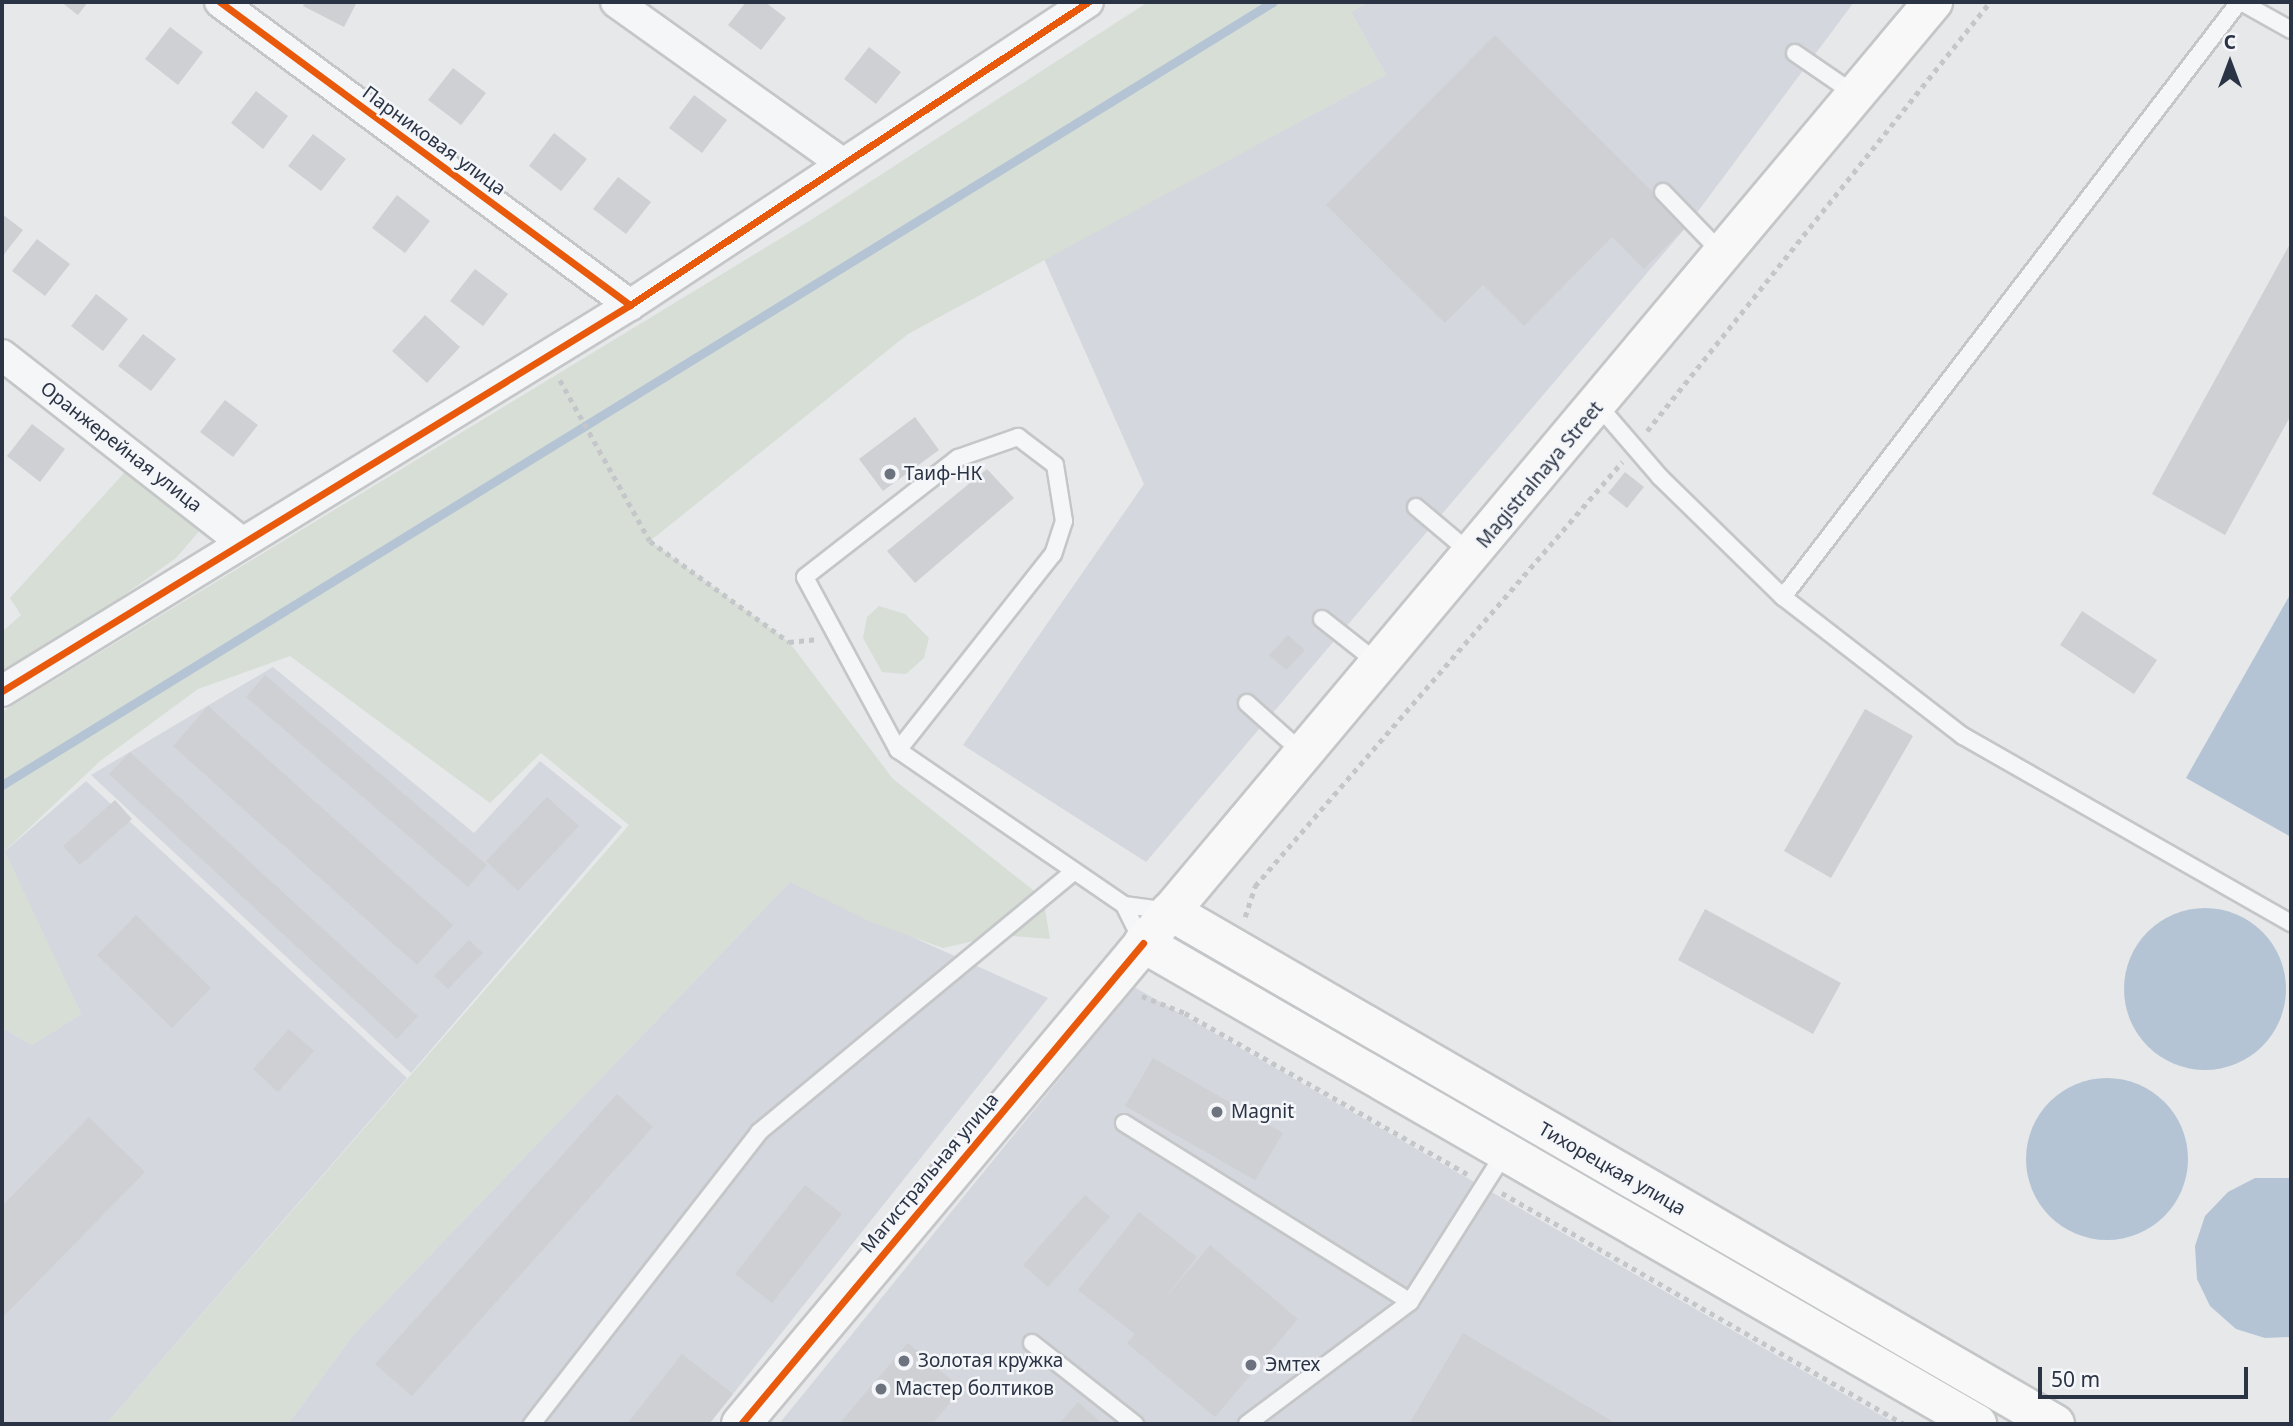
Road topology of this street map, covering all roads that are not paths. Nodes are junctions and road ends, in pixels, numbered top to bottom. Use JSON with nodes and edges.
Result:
{"nodes":[{"id":1,"x":220,"y":2,"type":"edge"},
{"id":2,"x":616,"y":2,"type":"edge"},
{"id":3,"x":1088,"y":2,"type":"edge"},
{"id":4,"x":1933,"y":2,"type":"edge"},
{"id":5,"x":2240,"y":2,"type":"edge"},
{"id":6,"x":2291,"y":30,"type":"edge"},
{"id":7,"x":1795,"y":53,"type":"dead end"},
{"id":8,"x":1856,"y":95,"type":"junction"},
{"id":9,"x":842,"y":163,"type":"junction"},
{"id":10,"x":1663,"y":192,"type":"dead end"},
{"id":11,"x":1723,"y":254,"type":"junction"},
{"id":12,"x":629,"y":305,"type":"junction"},
{"id":13,"x":2,"y":355,"type":"edge"},
{"id":14,"x":1598,"y":405,"type":"junction"},
{"id":15,"x":1416,"y":507,"type":"dead end"},
{"id":16,"x":239,"y":540,"type":"junction"},
{"id":17,"x":1473,"y":556,"type":"junction"},
{"id":18,"x":1783,"y":597,"type":"junction"},
{"id":19,"x":1322,"y":619,"type":"dead end"},
{"id":20,"x":1382,"y":666,"type":"junction"},
{"id":21,"x":2,"y":691,"type":"edge"},
{"id":22,"x":1247,"y":703,"type":"dead end"},
{"id":23,"x":898,"y":750,"type":"junction"},
{"id":24,"x":1304,"y":754,"type":"junction"},
{"id":25,"x":1071,"y":874,"type":"junction"},
{"id":26,"x":1124,"y":905,"type":"junction"},
{"id":27,"x":1170,"y":911,"type":"junction"},
{"id":28,"x":2291,"y":923,"type":"edge"},
{"id":29,"x":1143,"y":943,"type":"junction"},
{"id":30,"x":1124,"y":1123,"type":"dead end"},
{"id":31,"x":1506,"y":1151,"type":"junction"},
{"id":32,"x":1410,"y":1302,"type":"junction"},
{"id":33,"x":1032,"y":1343,"type":"dead end"},
{"id":34,"x":1966,"y":1422,"type":"edge"},
{"id":35,"x":532,"y":1424,"type":"edge"},
{"id":36,"x":741,"y":1424,"type":"edge"},
{"id":37,"x":1135,"y":1424,"type":"edge"},
{"id":38,"x":1247,"y":1424,"type":"edge"},
{"id":39,"x":2055,"y":1424,"type":"edge"}],
"edges":[{"from":1,"to":12,"type":"street","name":"Парниковая улица"},
{"from":2,"to":9,"type":"street"},
{"from":3,"to":9,"type":"street"},
{"from":4,"to":8,"type":"main road","name":"Magistralnaya Street"},
{"from":5,"to":6,"type":"lane"},
{"from":5,"to":18,"type":"lane"},
{"from":7,"to":8,"type":"lane"},
{"from":8,"to":11,"type":"main road","name":"Magistralnaya Street"},
{"from":9,"to":12,"type":"street"},
{"from":10,"to":11,"type":"lane"},
{"from":11,"to":14,"type":"main road","name":"Magistralnaya Street"},
{"from":12,"to":16,"type":"street"},
{"from":13,"to":16,"type":"street","name":"Оранжерейная улица"},
{"from":14,"to":17,"type":"main road","name":"Magistralnaya Street"},
{"from":14,"to":18,"type":"lane"},
{"from":15,"to":17,"type":"lane"},
{"from":16,"to":21,"type":"street"},
{"from":17,"to":20,"type":"main road","name":"Magistralnaya Street"},
{"from":18,"to":28,"type":"lane"},
{"from":19,"to":20,"type":"lane"},
{"from":20,"to":24,"type":"main road","name":"Magistralnaya Street"},
{"from":22,"to":24,"type":"lane"},
{"from":23,"to":23,"type":"lane"},
{"from":23,"to":25,"type":"lane"},
{"from":24,"to":27,"type":"main road","name":"Magistralnaya Street"},
{"from":25,"to":26,"type":"lane"},
{"from":25,"to":35,"type":"lane"},
{"from":26,"to":27,"type":"lane"},
{"from":26,"to":29,"type":"lane"},
{"from":27,"to":29,"type":"main road","name":"Magistralnaya Street"},
{"from":27,"to":39,"type":"main road","name":"Тихорецкая улица"},
{"from":29,"to":31,"type":"main road","name":"Тихорецкая улица"},
{"from":29,"to":36,"type":"main road","name":"Магистральная улица"},
{"from":30,"to":32,"type":"lane"},
{"from":31,"to":32,"type":"lane"},
{"from":31,"to":34,"type":"main road","name":"Тихорецкая улица"},
{"from":32,"to":38,"type":"lane"},
{"from":33,"to":37,"type":"lane"}]}
